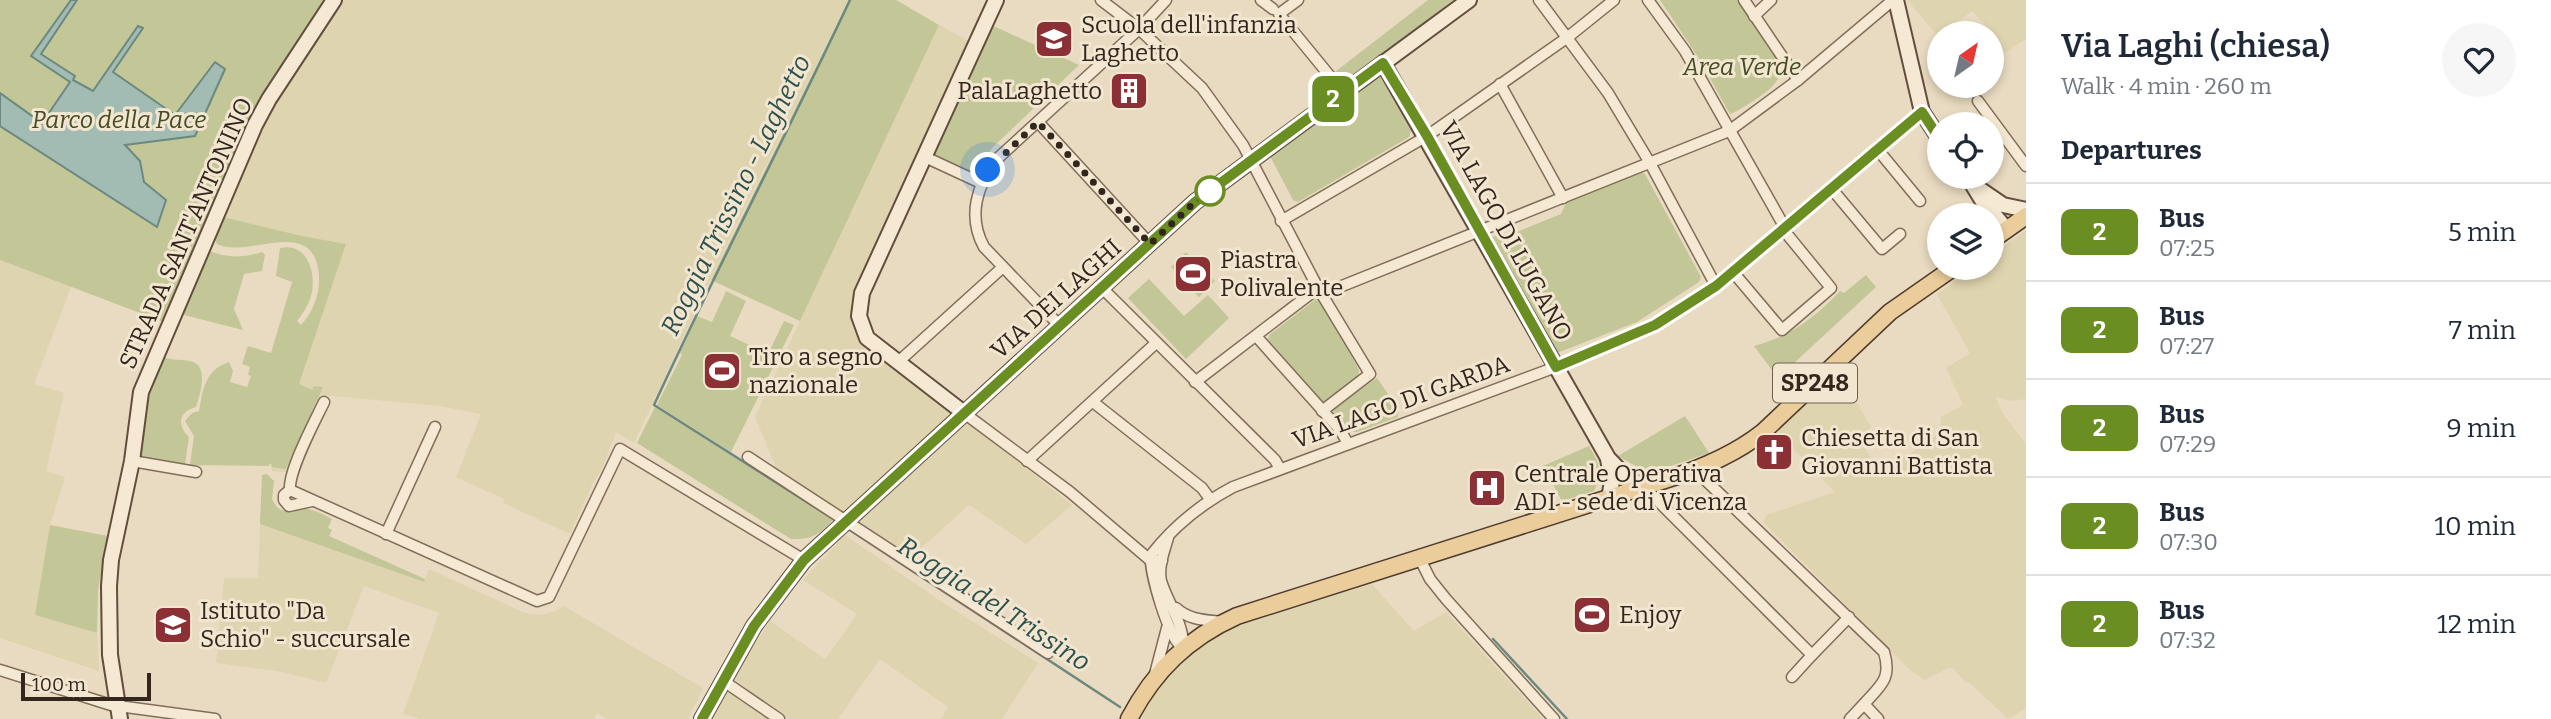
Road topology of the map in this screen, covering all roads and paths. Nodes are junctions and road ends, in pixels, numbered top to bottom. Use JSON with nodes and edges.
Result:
{"nodes":[{"id":1,"x":334,"y":0,"type":"edge"},
{"id":2,"x":996,"y":0,"type":"edge"},
{"id":3,"x":1101,"y":0,"type":"edge"},
{"id":4,"x":1166,"y":0,"type":"edge"},
{"id":5,"x":1261,"y":0,"type":"edge"},
{"id":6,"x":1298,"y":0,"type":"edge"},
{"id":7,"x":1469,"y":0,"type":"edge"},
{"id":8,"x":1539,"y":0,"type":"edge"},
{"id":9,"x":1614,"y":0,"type":"edge"},
{"id":10,"x":1648,"y":0,"type":"edge"},
{"id":11,"x":1744,"y":0,"type":"edge"},
{"id":12,"x":1771,"y":0,"type":"edge"},
{"id":13,"x":1894,"y":0,"type":"edge"},
{"id":14,"x":1276,"y":12,"type":"junction"},
{"id":15,"x":1754,"y":16,"type":"junction"},
{"id":16,"x":1139,"y":29,"type":"junction"},
{"id":17,"x":1568,"y":37,"type":"junction"},
{"id":18,"x":1383,"y":63,"type":"junction"},
{"id":19,"x":1798,"y":80,"type":"junction"},
{"id":20,"x":1500,"y":84,"type":"junction"},
{"id":21,"x":1343,"y":92,"type":"junction"},
{"id":22,"x":1978,"y":101,"type":"dead end"},
{"id":23,"x":1922,"y":112,"type":"junction"},
{"id":24,"x":1927,"y":120,"type":"edge"},
{"id":25,"x":1038,"y":122,"type":"junction"},
{"id":26,"x":1729,"y":131,"type":"junction"},
{"id":27,"x":1427,"y":136,"type":"junction"},
{"id":28,"x":1878,"y":150,"type":"junction"},
{"id":29,"x":925,"y":157,"type":"junction"},
{"id":30,"x":1252,"y":159,"type":"junction"},
{"id":31,"x":1650,"y":163,"type":"junction"},
{"id":32,"x":2026,"y":166,"type":"edge"},
{"id":33,"x":981,"y":183,"type":"junction"},
{"id":34,"x":1831,"y":188,"type":"junction"},
{"id":35,"x":1976,"y":189,"type":"edge"},
{"id":36,"x":1982,"y":189,"type":"edge"},
{"id":37,"x":1563,"y":198,"type":"junction"},
{"id":38,"x":1920,"y":201,"type":"dead end"},
{"id":39,"x":2026,"y":210,"type":"edge"},
{"id":40,"x":2026,"y":216,"type":"edge"},
{"id":41,"x":1281,"y":220,"type":"junction"},
{"id":42,"x":1783,"y":227,"type":"junction"},
{"id":43,"x":2007,"y":230,"type":"junction"},
{"id":44,"x":1480,"y":232,"type":"junction"},
{"id":45,"x":2004,"y":232,"type":"edge"},
{"id":46,"x":1900,"y":234,"type":"dead end"},
{"id":47,"x":1150,"y":244,"type":"junction"},
{"id":48,"x":1003,"y":267,"type":"junction"},
{"id":49,"x":1733,"y":272,"type":"junction"},
{"id":50,"x":1936,"y":280,"type":"edge"},
{"id":51,"x":1716,"y":286,"type":"junction"},
{"id":52,"x":1102,"y":288,"type":"junction"},
{"id":53,"x":1320,"y":291,"type":"junction"},
{"id":54,"x":1060,"y":326,"type":"junction"},
{"id":55,"x":1256,"y":336,"type":"junction"},
{"id":56,"x":1156,"y":343,"type":"junction"},
{"id":57,"x":897,"y":363,"type":"junction"},
{"id":58,"x":1556,"y":367,"type":"junction"},
{"id":59,"x":1195,"y":382,"type":"junction"},
{"id":60,"x":324,"y":402,"type":"dead end"},
{"id":61,"x":1093,"y":402,"type":"junction"},
{"id":62,"x":1322,"y":411,"type":"junction"},
{"id":63,"x":964,"y":413,"type":"junction"},
{"id":64,"x":435,"y":427,"type":"dead end"},
{"id":65,"x":1348,"y":444,"type":"junction"},
{"id":66,"x":748,"y":457,"type":"dead end"},
{"id":67,"x":1608,"y":458,"type":"junction"},
{"id":68,"x":132,"y":461,"type":"junction"},
{"id":69,"x":1027,"y":461,"type":"junction"},
{"id":70,"x":1280,"y":468,"type":"junction"},
{"id":71,"x":1695,"y":470,"type":"junction"},
{"id":72,"x":196,"y":472,"type":"dead end"},
{"id":73,"x":1644,"y":487,"type":"junction"},
{"id":74,"x":290,"y":490,"type":"junction"},
{"id":75,"x":1210,"y":499,"type":"junction"},
{"id":76,"x":1609,"y":499,"type":"junction"},
{"id":77,"x":312,"y":501,"type":"junction"},
{"id":78,"x":846,"y":521,"type":"junction"},
{"id":79,"x":386,"y":534,"type":"junction"},
{"id":80,"x":1168,"y":537,"type":"junction"},
{"id":81,"x":1419,"y":557,"type":"junction"},
{"id":82,"x":804,"y":560,"type":"junction"},
{"id":83,"x":1150,"y":560,"type":"junction"},
{"id":84,"x":1162,"y":561,"type":"junction"},
{"id":85,"x":1173,"y":605,"type":"junction"},
{"id":86,"x":1849,"y":617,"type":"junction"},
{"id":87,"x":1222,"y":622,"type":"junction"},
{"id":88,"x":1168,"y":628,"type":"junction"},
{"id":89,"x":1183,"y":648,"type":"junction"},
{"id":90,"x":1048,"y":653,"type":"dead end"},
{"id":91,"x":1812,"y":655,"type":"junction"},
{"id":92,"x":0,"y":670,"type":"edge"},
{"id":93,"x":1792,"y":677,"type":"dead end"},
{"id":94,"x":1153,"y":679,"type":"junction"},
{"id":95,"x":722,"y":680,"type":"junction"},
{"id":96,"x":1864,"y":704,"type":"junction"},
{"id":97,"x":119,"y":713,"type":"edge"},
{"id":98,"x":215,"y":719,"type":"edge"},
{"id":99,"x":702,"y":719,"type":"edge"},
{"id":100,"x":779,"y":719,"type":"edge"},
{"id":101,"x":1129,"y":719,"type":"edge"},
{"id":102,"x":1554,"y":719,"type":"edge"},
{"id":103,"x":1850,"y":719,"type":"edge"},
{"id":104,"x":1878,"y":719,"type":"edge"}],
"edges":[{"from":1,"to":68,"type":"street","name":"STRADA SANT'ANTONINO"},
{"from":2,"to":29,"type":"street"},
{"from":3,"to":16,"type":"street"},
{"from":4,"to":16,"type":"street"},
{"from":5,"to":14,"type":"street"},
{"from":6,"to":14,"type":"street"},
{"from":7,"to":18,"type":"street","name":"VIA DEI LAGHI"},
{"from":8,"to":17,"type":"street"},
{"from":9,"to":17,"type":"street"},
{"from":10,"to":26,"type":"street"},
{"from":11,"to":15,"type":"street"},
{"from":12,"to":15,"type":"street"},
{"from":13,"to":19,"type":"street"},
{"from":13,"to":23,"type":"street"},
{"from":14,"to":21,"type":"street"},
{"from":15,"to":19,"type":"street"},
{"from":16,"to":25,"type":"street"},
{"from":16,"to":30,"type":"street"},
{"from":17,"to":20,"type":"street"},
{"from":17,"to":31,"type":"street"},
{"from":18,"to":21,"type":"street","name":"VIA DEI LAGHI"},
{"from":18,"to":27,"type":"street","name":"VIA LAGO DI LUGANO"},
{"from":19,"to":26,"type":"street"},
{"from":20,"to":27,"type":"street"},
{"from":20,"to":37,"type":"street"},
{"from":21,"to":30,"type":"street","name":"VIA DEI LAGHI"},
{"from":22,"to":32,"type":"street"},
{"from":23,"to":24,"type":"street"},
{"from":23,"to":28,"type":"street","name":"VIA LAGO DI GARDA"},
{"from":25,"to":33,"type":"street"},
{"from":25,"to":47,"type":"street"},
{"from":26,"to":31,"type":"street"},
{"from":26,"to":42,"type":"street"},
{"from":27,"to":41,"type":"street"},
{"from":27,"to":44,"type":"street","name":"VIA LAGO DI LUGANO"},
{"from":28,"to":34,"type":"street","name":"VIA LAGO DI GARDA"},
{"from":28,"to":38,"type":"street"},
{"from":29,"to":33,"type":"street"},
{"from":29,"to":57,"type":"street"},
{"from":30,"to":41,"type":"street"},
{"from":30,"to":47,"type":"street","name":"VIA DEI LAGHI"},
{"from":31,"to":37,"type":"street"},
{"from":31,"to":51,"type":"street"},
{"from":33,"to":48,"type":"street"},
{"from":34,"to":42,"type":"street","name":"VIA LAGO DI GARDA"},
{"from":34,"to":46,"type":"street"},
{"from":35,"to":43,"type":"street"},
{"from":36,"to":39,"type":"street"},
{"from":37,"to":44,"type":"street"},
{"from":40,"to":43,"type":"main road"},
{"from":41,"to":53,"type":"street"},
{"from":42,"to":49,"type":"street","name":"VIA LAGO DI GARDA"},
{"from":42,"to":49,"type":"street"},
{"from":43,"to":45,"type":"main road"},
{"from":44,"to":53,"type":"street"},
{"from":44,"to":58,"type":"street","name":"VIA LAGO DI LUGANO"},
{"from":47,"to":52,"type":"street","name":"VIA DEI LAGHI"},
{"from":48,"to":54,"type":"street"},
{"from":48,"to":57,"type":"street"},
{"from":49,"to":51,"type":"street","name":"VIA LAGO DI GARDA"},
{"from":50,"to":71,"type":"main road","number":"SP248"},
{"from":51,"to":58,"type":"street","name":"VIA LAGO DI GARDA"},
{"from":52,"to":54,"type":"street","name":"VIA DEI LAGHI"},
{"from":52,"to":56,"type":"street"},
{"from":53,"to":55,"type":"street"},
{"from":53,"to":62,"type":"street"},
{"from":54,"to":63,"type":"street","name":"VIA DEI LAGHI"},
{"from":55,"to":59,"type":"street"},
{"from":55,"to":62,"type":"street"},
{"from":56,"to":59,"type":"street"},
{"from":56,"to":61,"type":"street"},
{"from":57,"to":63,"type":"street"},
{"from":58,"to":65,"type":"street","name":"VIA LAGO DI GARDA"},
{"from":58,"to":67,"type":"street","name":"VIA LAGO DI LUGANO"},
{"from":59,"to":70,"type":"street"},
{"from":60,"to":74,"type":"street"},
{"from":61,"to":69,"type":"street"},
{"from":61,"to":75,"type":"street"},
{"from":62,"to":65,"type":"street"},
{"from":63,"to":69,"type":"street"},
{"from":63,"to":78,"type":"street","name":"VIA DEI LAGHI"},
{"from":64,"to":79,"type":"street"},
{"from":65,"to":70,"type":"street","name":"VIA LAGO DI GARDA"},
{"from":66,"to":78,"type":"street"},
{"from":67,"to":73,"type":"street","name":"VIA LAGO DI LUGANO"},
{"from":67,"to":76,"type":"street","name":"VIA LAGO DI LUGANO"},
{"from":68,"to":72,"type":"street"},
{"from":68,"to":97,"type":"street","name":"STRADA SANT'ANTONINO"},
{"from":69,"to":83,"type":"street"},
{"from":70,"to":75,"type":"street","name":"VIA LAGO DI GARDA"},
{"from":71,"to":73,"type":"main road","number":"SP248"},
{"from":71,"to":86,"type":"street"},
{"from":73,"to":76,"type":"main road","number":"SP248"},
{"from":73,"to":91,"type":"street"},
{"from":74,"to":77,"type":"street"},
{"from":74,"to":77,"type":"street"},
{"from":75,"to":80,"type":"street","name":"VIA LAGO DI GARDA"},
{"from":76,"to":81,"type":"main road","number":"SP248"},
{"from":77,"to":79,"type":"street"},
{"from":78,"to":82,"type":"street","name":"VIA DEI LAGHI"},
{"from":78,"to":90,"type":"street"},
{"from":79,"to":82,"type":"street"},
{"from":80,"to":83,"type":"street","name":"VIA LAGO DI GARDA"},
{"from":80,"to":84,"type":"street","name":"VIA LAGO DI GARDA"},
{"from":81,"to":87,"type":"main road","number":"SP248"},
{"from":81,"to":102,"type":"street"},
{"from":82,"to":95,"type":"street","name":"VIA DEI LAGHI"},
{"from":83,"to":84,"type":"street"},
{"from":83,"to":88,"type":"street"},
{"from":84,"to":85,"type":"street","name":"VIA LAGO DI GARDA"},
{"from":85,"to":87,"type":"street"},
{"from":85,"to":89,"type":"street","name":"VIA LAGO DI GARDA"},
{"from":86,"to":91,"type":"street"},
{"from":86,"to":96,"type":"street"},
{"from":87,"to":89,"type":"main road","number":"SP248"},
{"from":88,"to":89,"type":"street"},
{"from":88,"to":94,"type":"street"},
{"from":89,"to":94,"type":"main road","number":"SP248"},
{"from":91,"to":93,"type":"street"},
{"from":92,"to":97,"type":"street"},
{"from":94,"to":101,"type":"main road","number":"SP248"},
{"from":95,"to":99,"type":"street","name":"VIA DEI LAGHI"},
{"from":95,"to":100,"type":"street"},
{"from":96,"to":103,"type":"street"},
{"from":96,"to":104,"type":"street"},
{"from":97,"to":98,"type":"street"}]}
